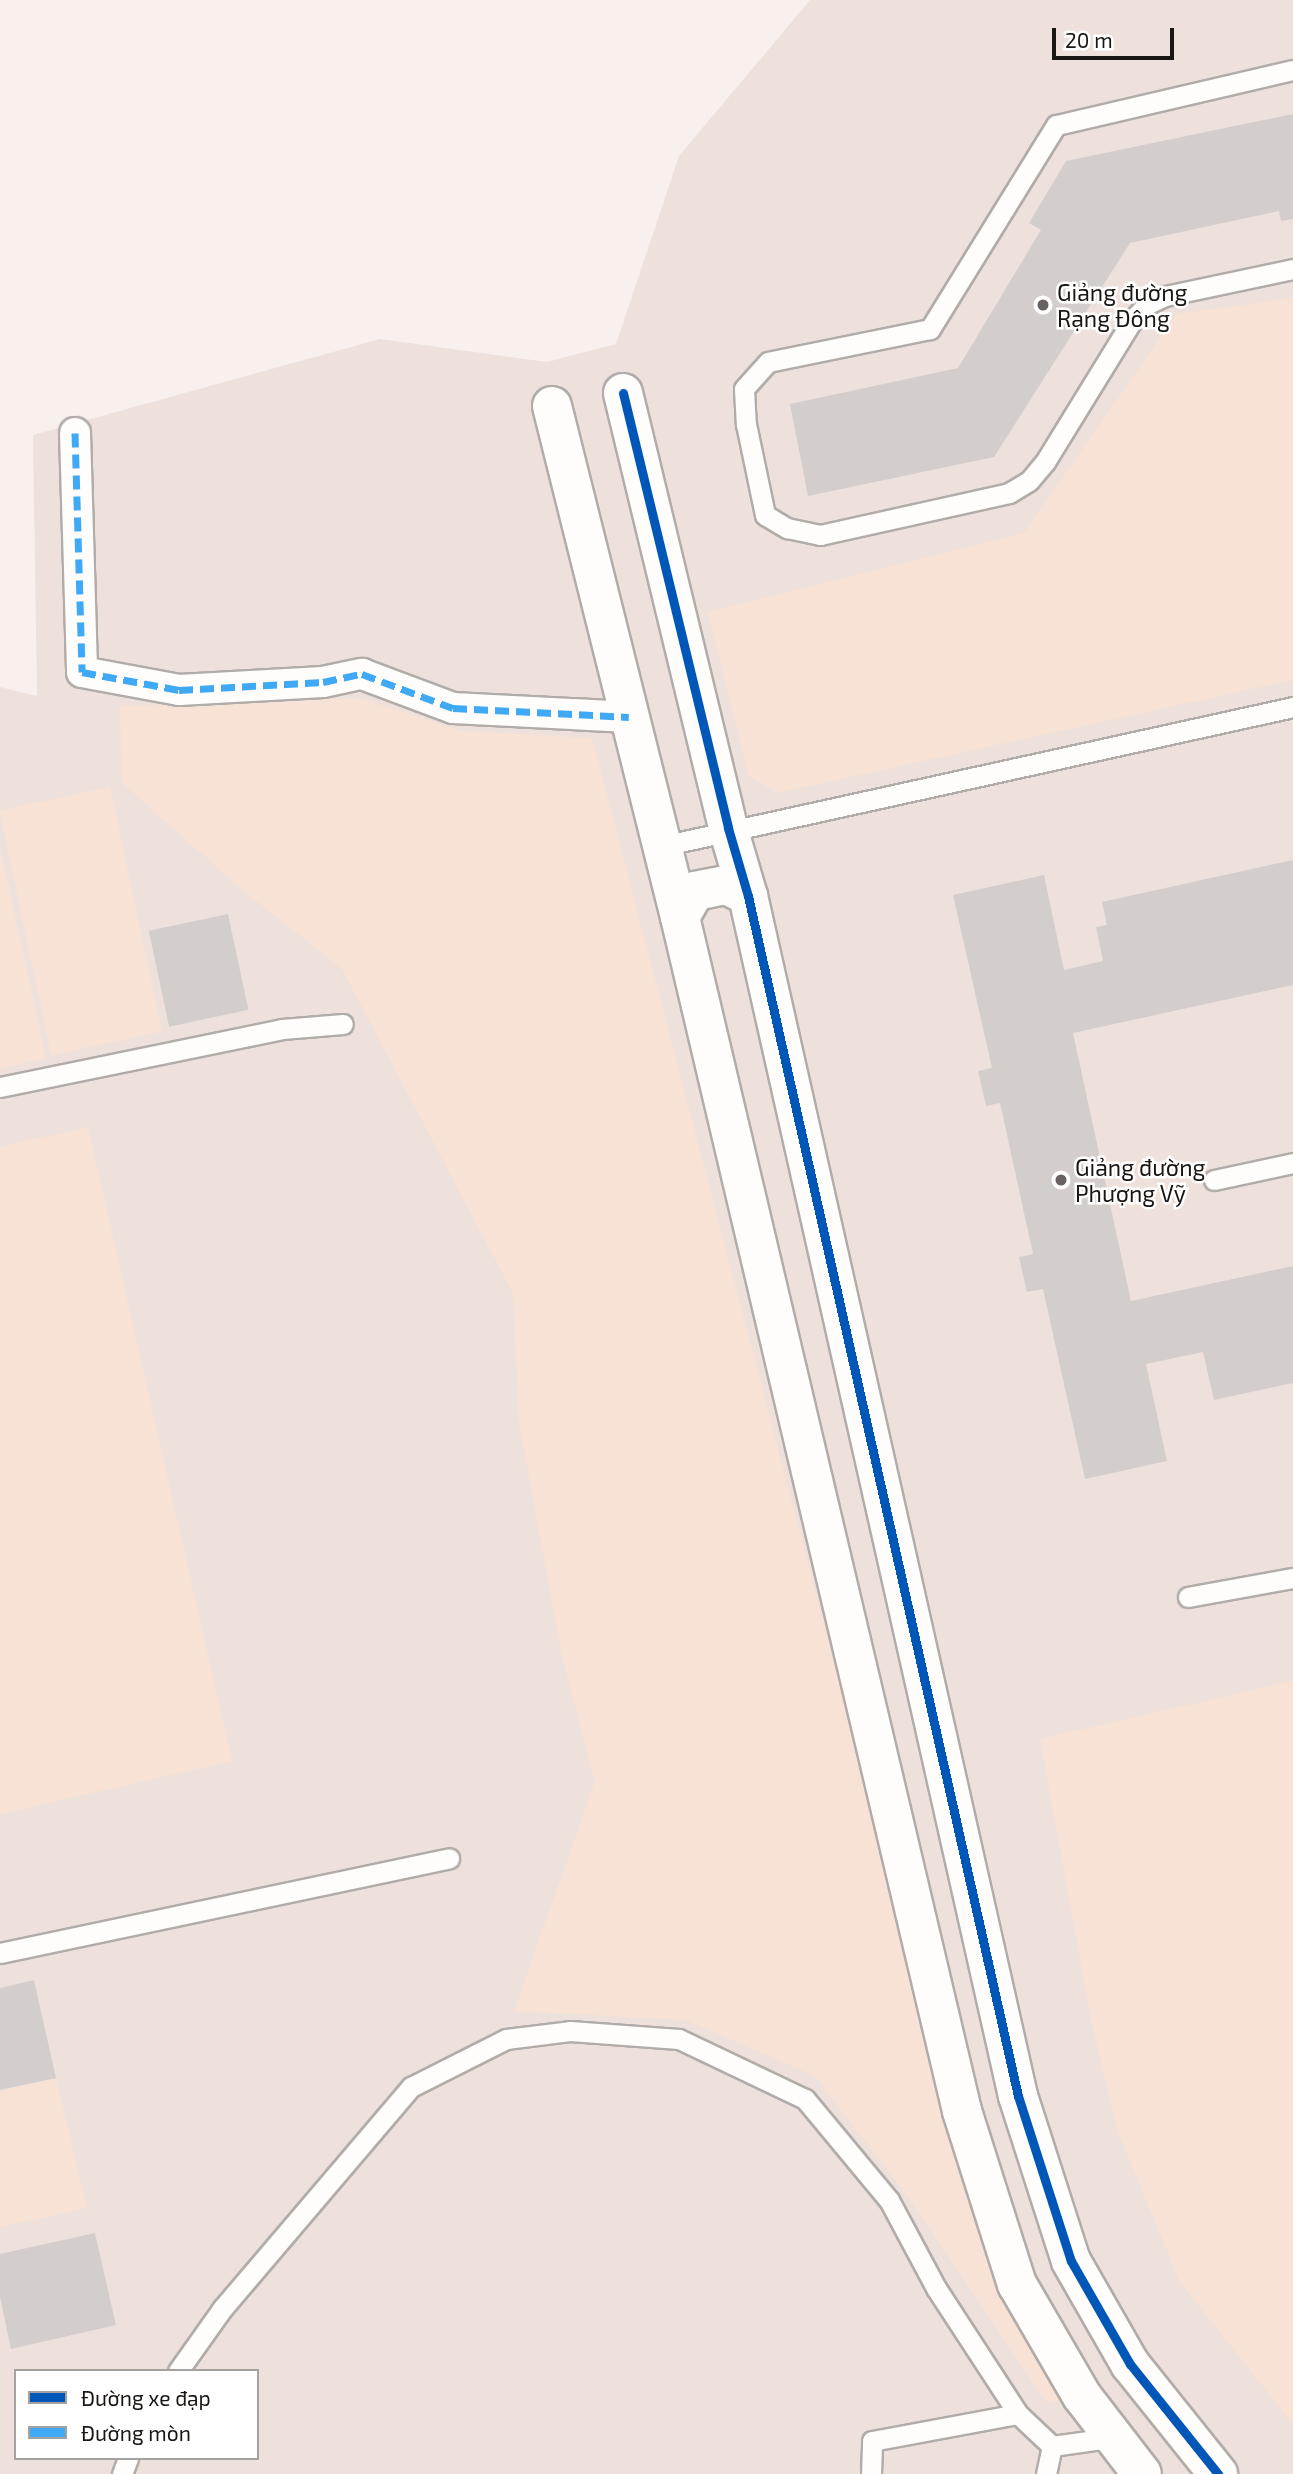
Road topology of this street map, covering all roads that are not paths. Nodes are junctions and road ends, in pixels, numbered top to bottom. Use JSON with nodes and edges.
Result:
{"nodes":[{"id":1,"x":1293,"y":70,"type":"edge"},
{"id":2,"x":1293,"y":269,"type":"edge"},
{"id":3,"x":623,"y":393,"type":"dead end"},
{"id":4,"x":552,"y":406,"type":"dead end"},
{"id":5,"x":75,"y":433,"type":"dead end"},
{"id":6,"x":1293,"y":707,"type":"edge"},
{"id":7,"x":629,"y":717,"type":"junction"},
{"id":8,"x":728,"y":828,"type":"junction"},
{"id":9,"x":662,"y":846,"type":"junction"},
{"id":10,"x":748,"y":896,"type":"junction"},
{"id":11,"x":680,"y":918,"type":"junction"},
{"id":12,"x":342,"y":1024,"type":"dead end"},
{"id":13,"x":0,"y":1087,"type":"edge"},
{"id":14,"x":1293,"y":1163,"type":"edge"},
{"id":15,"x":1214,"y":1180,"type":"dead end"},
{"id":16,"x":1293,"y":1578,"type":"edge"},
{"id":17,"x":1188,"y":1597,"type":"dead end"},
{"id":18,"x":449,"y":1858,"type":"dead end"},
{"id":19,"x":0,"y":1953,"type":"edge"},
{"id":20,"x":179,"y":2369,"type":"edge"},
{"id":21,"x":1018,"y":2414,"type":"junction"},
{"id":22,"x":1110,"y":2438,"type":"junction"},
{"id":23,"x":1052,"y":2446,"type":"junction"},
{"id":24,"x":872,"y":2474,"type":"edge"},
{"id":25,"x":1046,"y":2474,"type":"edge"},
{"id":26,"x":1142,"y":2474,"type":"edge"},
{"id":27,"x":1219,"y":2474,"type":"edge"}],
"edges":[{"from":1,"to":2,"type":"lane"},
{"from":3,"to":8,"type":"street"},
{"from":4,"to":7,"type":"street"},
{"from":5,"to":7,"type":"street"},
{"from":6,"to":8,"type":"lane"},
{"from":7,"to":9,"type":"street"},
{"from":8,"to":9,"type":"lane"},
{"from":8,"to":10,"type":"street"},
{"from":9,"to":11,"type":"street"},
{"from":10,"to":11,"type":"street"},
{"from":10,"to":27,"type":"street"},
{"from":11,"to":22,"type":"street"},
{"from":12,"to":13,"type":"lane"},
{"from":14,"to":15,"type":"lane"},
{"from":16,"to":17,"type":"lane"},
{"from":18,"to":19,"type":"lane"},
{"from":20,"to":21,"type":"lane"},
{"from":21,"to":23,"type":"lane"},
{"from":21,"to":24,"type":"lane"},
{"from":22,"to":23,"type":"lane"},
{"from":22,"to":26,"type":"street"},
{"from":23,"to":25,"type":"lane"}]}
